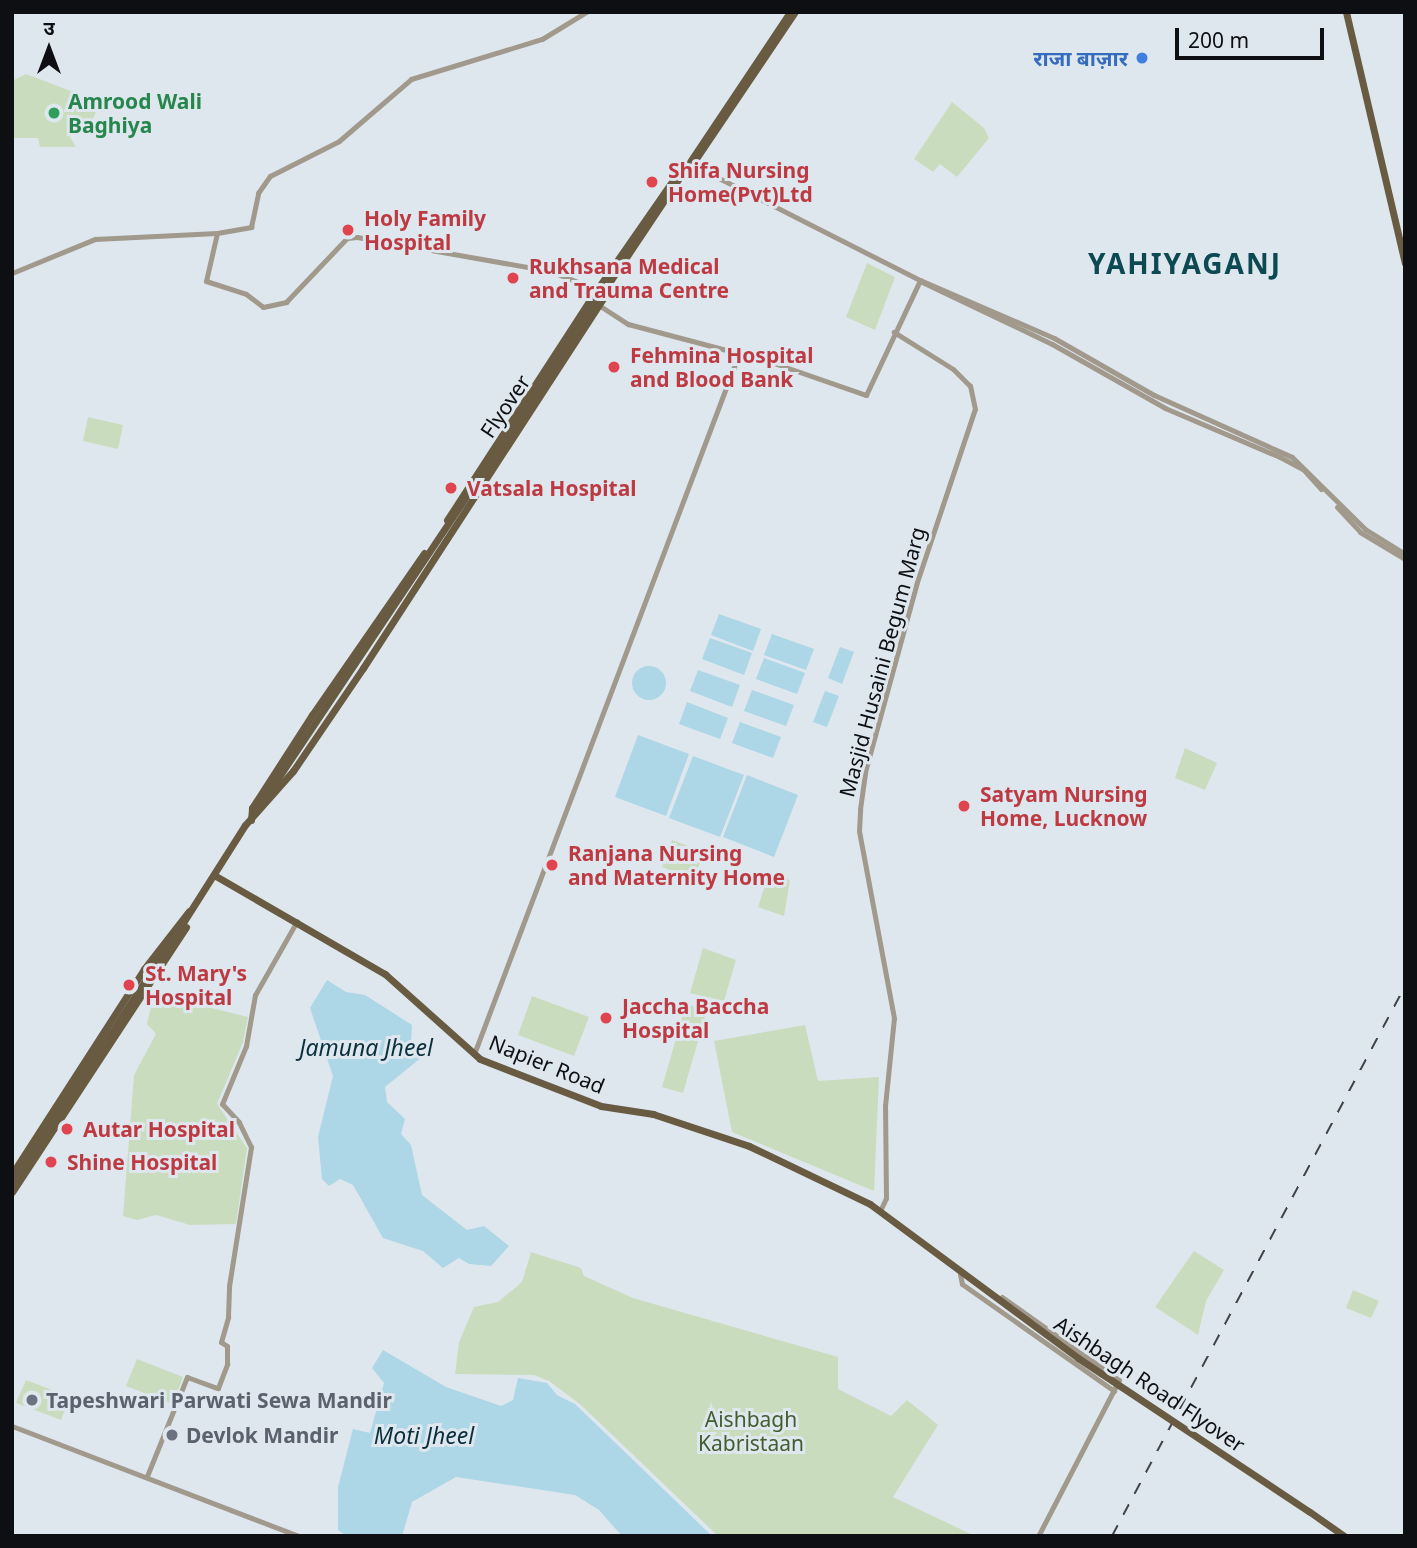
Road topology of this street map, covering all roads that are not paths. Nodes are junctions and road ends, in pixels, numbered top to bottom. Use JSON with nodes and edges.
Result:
{"nodes":[{"id":1,"x":586,"y":12,"type":"edge"},
{"id":2,"x":791,"y":12,"type":"edge"},
{"id":3,"x":1346,"y":12,"type":"edge"},
{"id":4,"x":689,"y":163,"type":"junction"},
{"id":5,"x":217,"y":233,"type":"junction"},
{"id":6,"x":1405,"y":262,"type":"edge"},
{"id":7,"x":12,"y":273,"type":"edge"},
{"id":8,"x":920,"y":280,"type":"junction"},
{"id":9,"x":597,"y":290,"type":"junction"},
{"id":10,"x":605,"y":295,"type":"junction"},
{"id":11,"x":589,"y":301,"type":"junction"},
{"id":12,"x":599,"y":305,"type":"junction"},
{"id":13,"x":894,"y":332,"type":"junction"},
{"id":14,"x":738,"y":356,"type":"junction"},
{"id":15,"x":1405,"y":556,"type":"edge"},
{"id":16,"x":250,"y":821,"type":"junction"},
{"id":17,"x":216,"y":876,"type":"junction"},
{"id":18,"x":192,"y":910,"type":"junction"},
{"id":19,"x":297,"y":921,"type":"junction"},
{"id":20,"x":474,"y":1052,"type":"junction"},
{"id":21,"x":12,"y":1154,"type":"edge"},
{"id":22,"x":24,"y":1155,"type":"junction"},
{"id":23,"x":34,"y":1158,"type":"junction"},
{"id":24,"x":12,"y":1174,"type":"edge"},
{"id":25,"x":12,"y":1184,"type":"edge"},
{"id":26,"x":12,"y":1192,"type":"edge"},
{"id":27,"x":880,"y":1211,"type":"junction"},
{"id":28,"x":960,"y":1274,"type":"junction"},
{"id":29,"x":1114,"y":1391,"type":"junction"},
{"id":30,"x":12,"y":1426,"type":"edge"},
{"id":31,"x":147,"y":1476,"type":"junction"},
{"id":32,"x":298,"y":1536,"type":"edge"},
{"id":33,"x":1038,"y":1536,"type":"edge"},
{"id":34,"x":1344,"y":1536,"type":"edge"}],
"edges":[{"from":1,"to":5,"type":"street"},
{"from":2,"to":4,"type":"main road"},
{"from":2,"to":16,"type":"main road","name":"Flyover","bridge":true},
{"from":3,"to":6,"type":"main road"},
{"from":4,"to":8,"type":"street"},
{"from":4,"to":9,"type":"main road"},
{"from":4,"to":10,"type":"main road"},
{"from":5,"to":7,"type":"street"},
{"from":5,"to":9,"type":"street"},
{"from":8,"to":13,"type":"street"},
{"from":8,"to":15,"type":"street"},
{"from":9,"to":10,"type":"street"},
{"from":9,"to":11,"type":"main road"},
{"from":10,"to":12,"type":"main road"},
{"from":11,"to":12,"type":"street"},
{"from":11,"to":16,"type":"main road"},
{"from":12,"to":14,"type":"street"},
{"from":12,"to":16,"type":"main road"},
{"from":13,"to":14,"type":"street"},
{"from":13,"to":27,"type":"street","name":"Masjid Husaini Begum Marg"},
{"from":14,"to":20,"type":"street"},
{"from":16,"to":17,"type":"main road"},
{"from":17,"to":18,"type":"main road"},
{"from":17,"to":19,"type":"main road","name":"Napier Road"},
{"from":18,"to":22,"type":"main road"},
{"from":18,"to":23,"type":"main road"},
{"from":18,"to":25,"type":"main road","bridge":true},
{"from":19,"to":20,"type":"main road","name":"Napier Road"},
{"from":19,"to":31,"type":"street"},
{"from":20,"to":27,"type":"main road","name":"Napier Road"},
{"from":21,"to":22,"type":"main road"},
{"from":22,"to":23,"type":"main road"},
{"from":22,"to":24,"type":"main road"},
{"from":23,"to":26,"type":"main road"},
{"from":27,"to":28,"type":"main road","name":"Napier Road"},
{"from":28,"to":29,"type":"street"},
{"from":28,"to":29,"type":"street"},
{"from":28,"to":34,"type":"main road","name":"Aishbagh Road Flyover","bridge":true},
{"from":29,"to":33,"type":"street"},
{"from":30,"to":31,"type":"street"},
{"from":31,"to":32,"type":"street"}]}
